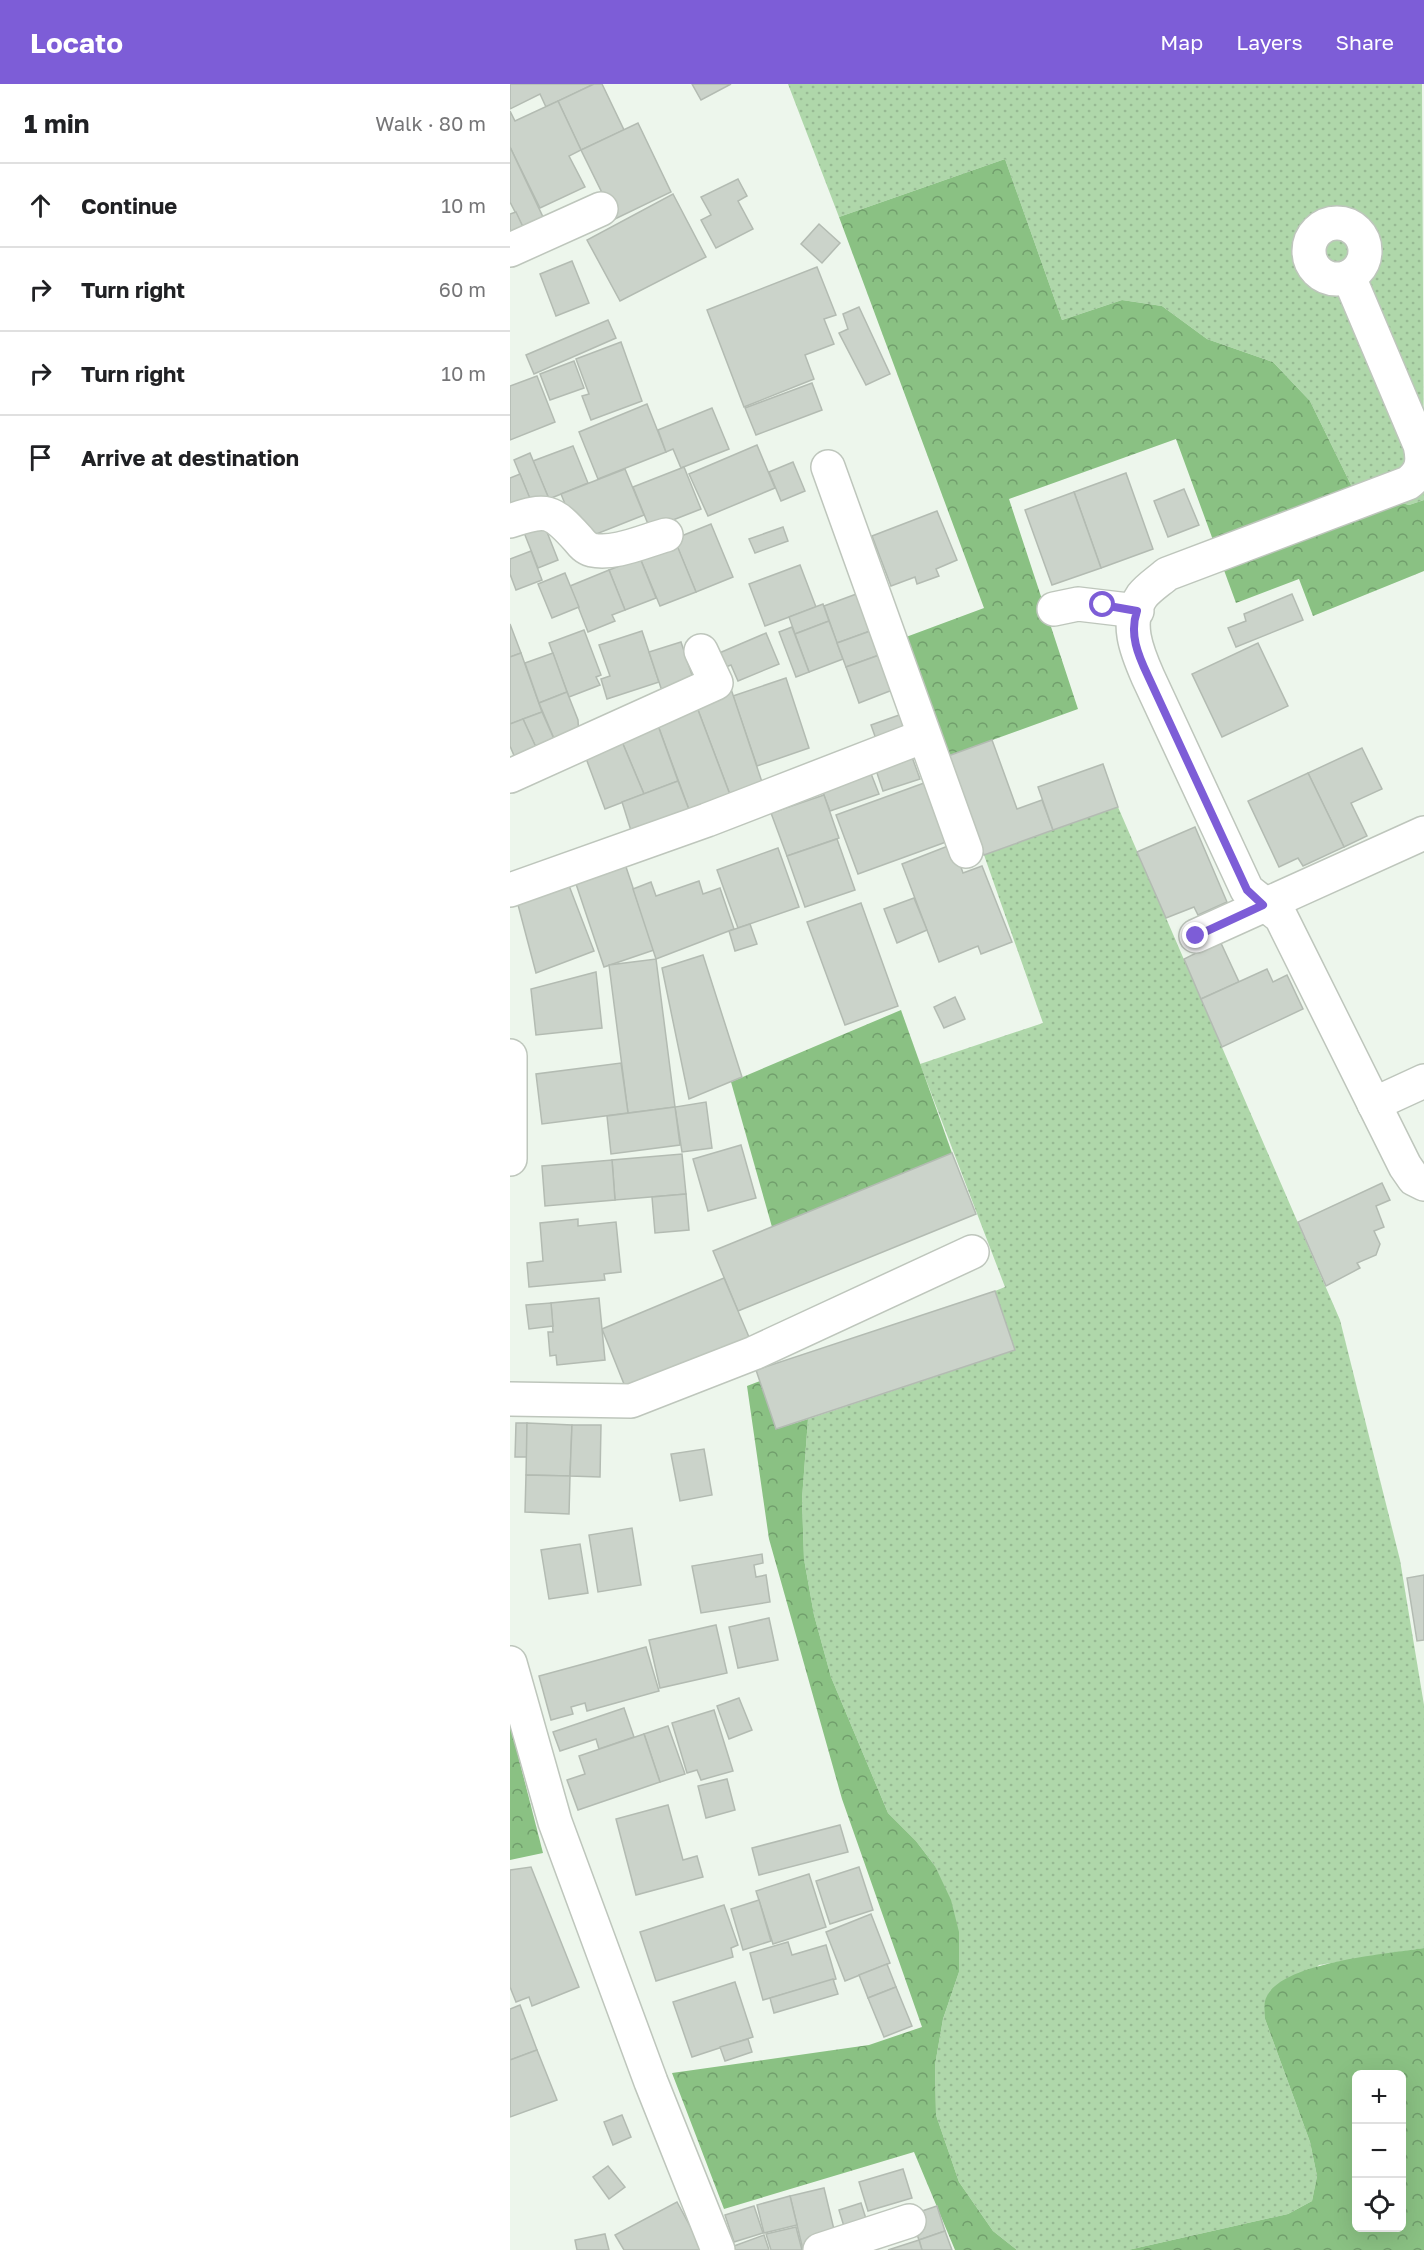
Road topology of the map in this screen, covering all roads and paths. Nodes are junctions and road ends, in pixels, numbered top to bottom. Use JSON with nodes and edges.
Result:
{"nodes":[{"id":1,"x":601,"y":209,"type":"dead end"},
{"id":2,"x":510,"y":250,"type":"edge"},
{"id":3,"x":1349,"y":277,"type":"dead end"},
{"id":4,"x":828,"y":467,"type":"dead end"},
{"id":5,"x":510,"y":521,"type":"edge"},
{"id":6,"x":666,"y":536,"type":"dead end"},
{"id":7,"x":1054,"y":609,"type":"dead end"},
{"id":8,"x":1137,"y":611,"type":"junction"},
{"id":9,"x":701,"y":651,"type":"dead end"},
{"id":10,"x":924,"y":736,"type":"junction"},
{"id":11,"x":510,"y":776,"type":"edge"},
{"id":12,"x":1424,"y":832,"type":"edge"},
{"id":13,"x":966,"y":851,"type":"dead end"},
{"id":14,"x":510,"y":890,"type":"edge"},
{"id":15,"x":1263,"y":905,"type":"junction"},
{"id":16,"x":1196,"y":936,"type":"dead end"},
{"id":17,"x":510,"y":1056,"type":"edge"},
{"id":18,"x":1424,"y":1081,"type":"edge"},
{"id":19,"x":1374,"y":1104,"type":"junction"},
{"id":20,"x":510,"y":1159,"type":"edge"},
{"id":21,"x":1424,"y":1184,"type":"edge"},
{"id":22,"x":972,"y":1252,"type":"dead end"},
{"id":23,"x":510,"y":1399,"type":"edge"},
{"id":24,"x":510,"y":1663,"type":"edge"},
{"id":25,"x":909,"y":2221,"type":"dead end"},
{"id":26,"x":718,"y":2250,"type":"edge"},
{"id":27,"x":820,"y":2250,"type":"edge"}],
"edges":[{"from":1,"to":2,"type":"street"},
{"from":3,"to":8,"type":"street"},
{"from":4,"to":10,"type":"street"},
{"from":5,"to":6,"type":"street"},
{"from":7,"to":8,"type":"street"},
{"from":8,"to":15,"type":"street"},
{"from":9,"to":11,"type":"street"},
{"from":10,"to":13,"type":"street"},
{"from":10,"to":14,"type":"street"},
{"from":12,"to":15,"type":"street"},
{"from":15,"to":16,"type":"street"},
{"from":15,"to":19,"type":"street"},
{"from":17,"to":20,"type":"street"},
{"from":18,"to":19,"type":"street"},
{"from":19,"to":21,"type":"street"},
{"from":22,"to":23,"type":"street"},
{"from":24,"to":26,"type":"street"},
{"from":25,"to":27,"type":"street"}]}
